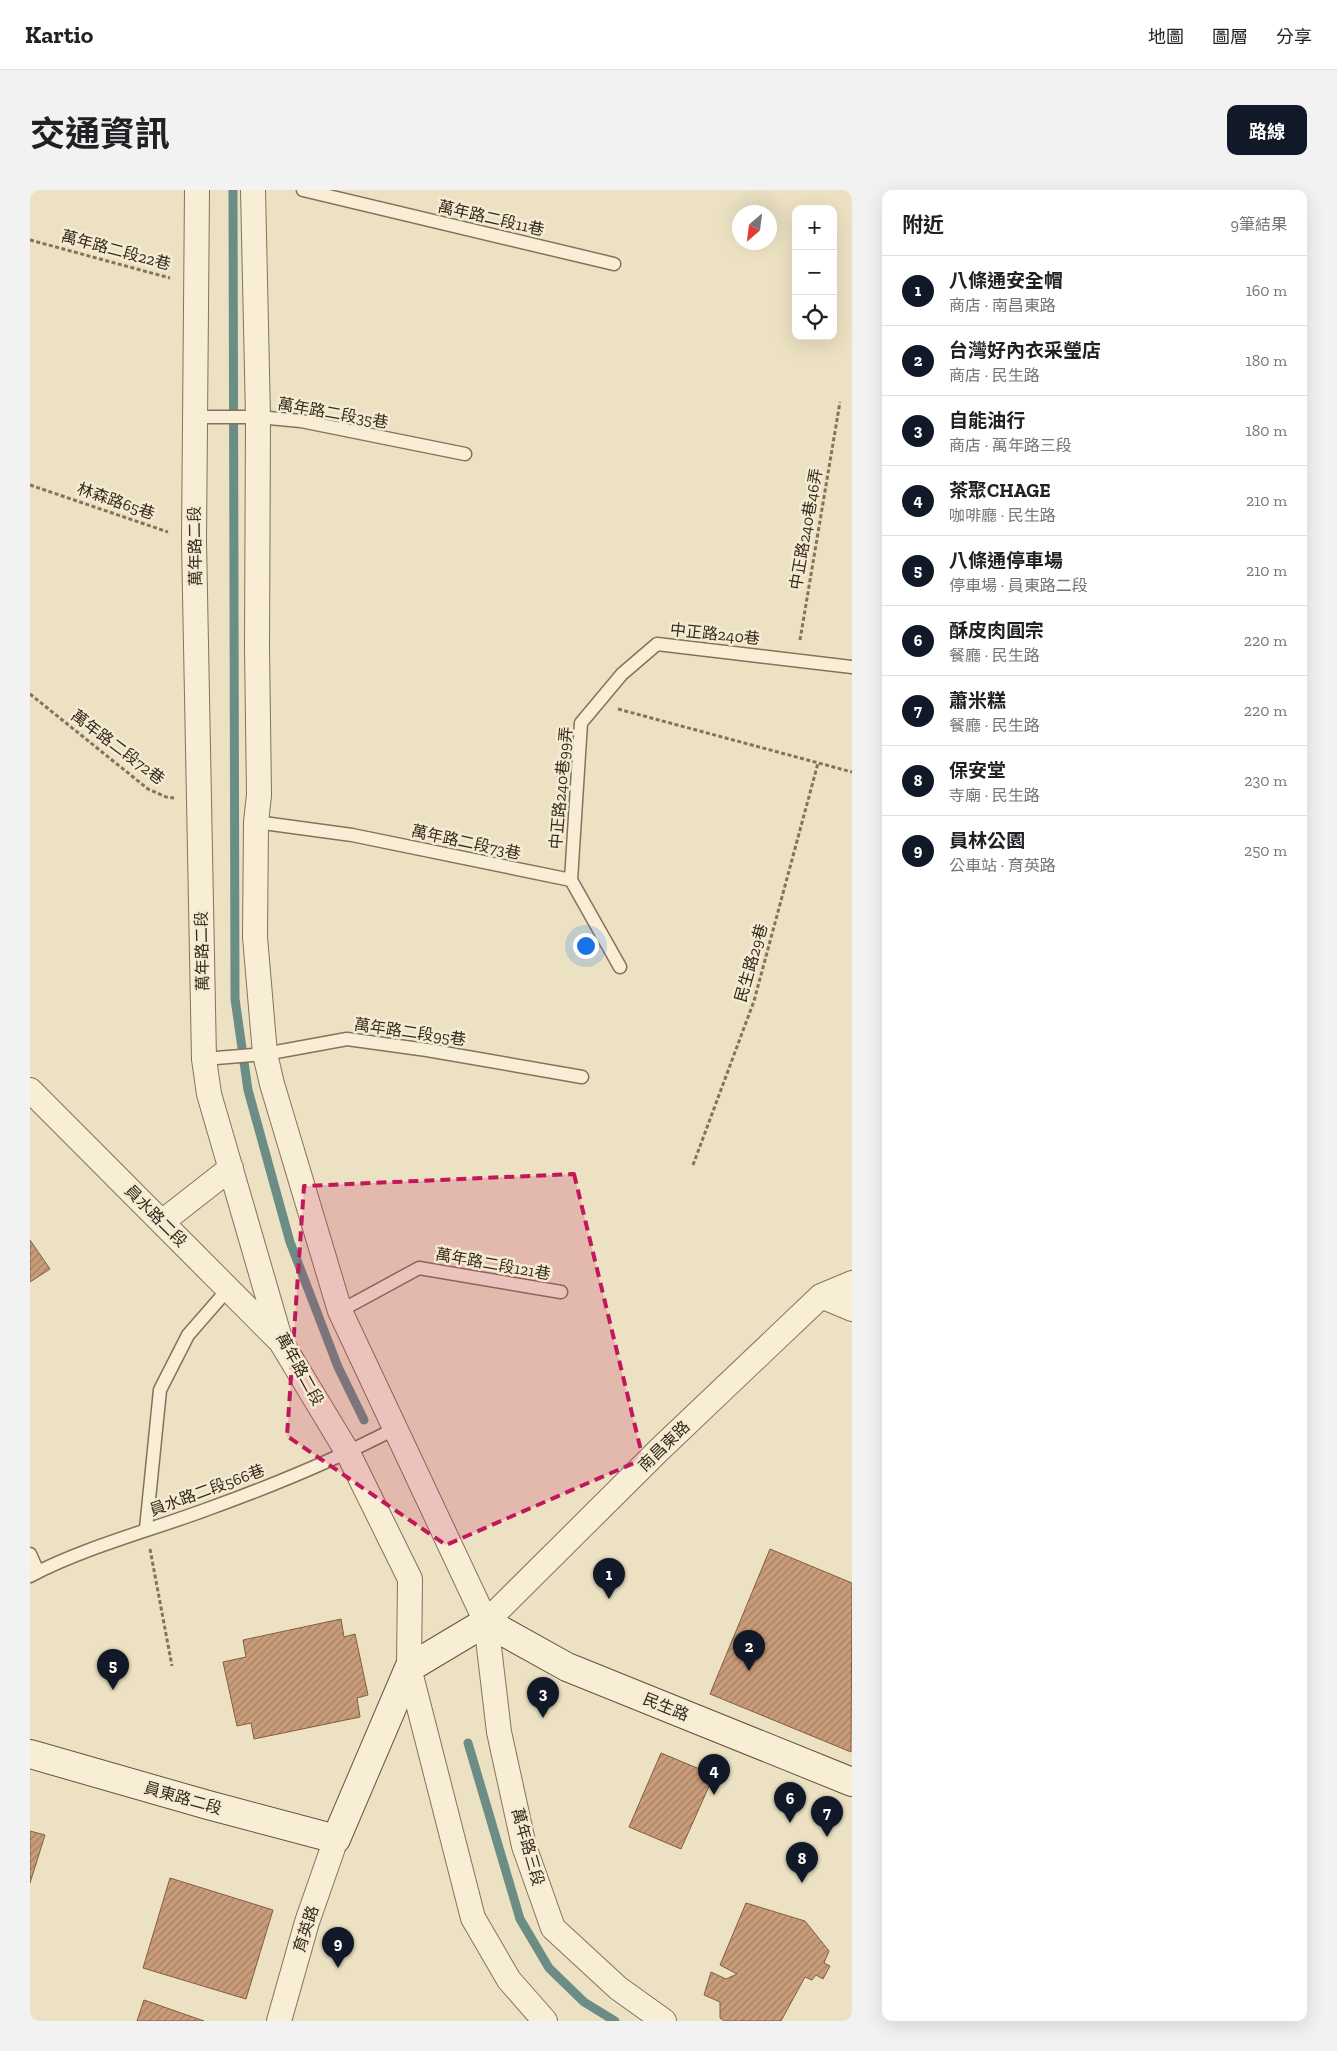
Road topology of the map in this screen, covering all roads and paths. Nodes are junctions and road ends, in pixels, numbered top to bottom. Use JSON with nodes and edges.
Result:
{"nodes":[{"id":1,"x":197,"y":190,"type":"edge"},
{"id":2,"x":253,"y":190,"type":"edge"},
{"id":3,"x":303,"y":190,"type":"edge"},
{"id":4,"x":30,"y":240,"type":"edge"},
{"id":5,"x":614,"y":264,"type":"dead end"},
{"id":6,"x":195,"y":285,"type":"junction"},
{"id":7,"x":840,"y":402,"type":"dead end"},
{"id":8,"x":195,"y":417,"type":"junction"},
{"id":9,"x":258,"y":417,"type":"junction"},
{"id":10,"x":465,"y":454,"type":"dead end"},
{"id":11,"x":30,"y":486,"type":"edge"},
{"id":12,"x":194,"y":541,"type":"junction"},
{"id":13,"x":797,"y":660,"type":"junction"},
{"id":14,"x":852,"y":667,"type":"edge"},
{"id":15,"x":30,"y":694,"type":"edge"},
{"id":16,"x":598,"y":704,"type":"junction"},
{"id":17,"x":818,"y":763,"type":"junction"},
{"id":18,"x":852,"y":772,"type":"edge"},
{"id":19,"x":200,"y":801,"type":"junction"},
{"id":20,"x":256,"y":822,"type":"junction"},
{"id":21,"x":571,"y":880,"type":"junction"},
{"id":22,"x":620,"y":967,"type":"dead end"},
{"id":23,"x":265,"y":1054,"type":"junction"},
{"id":24,"x":204,"y":1059,"type":"junction"},
{"id":25,"x":582,"y":1076,"type":"dead end"},
{"id":26,"x":30,"y":1090,"type":"edge"},
{"id":27,"x":693,"y":1165,"type":"dead end"},
{"id":28,"x":231,"y":1168,"type":"junction"},
{"id":29,"x":162,"y":1222,"type":"junction"},
{"id":30,"x":852,"y":1283,"type":"edge"},
{"id":31,"x":229,"y":1288,"type":"junction"},
{"id":32,"x":561,"y":1292,"type":"dead end"},
{"id":33,"x":821,"y":1296,"type":"junction"},
{"id":34,"x":852,"y":1309,"type":"edge"},
{"id":35,"x":340,"y":1311,"type":"junction"},
{"id":36,"x":281,"y":1342,"type":"junction"},
{"id":37,"x":394,"y":1430,"type":"junction"},
{"id":38,"x":348,"y":1453,"type":"junction"},
{"id":39,"x":146,"y":1529,"type":"junction"},
{"id":40,"x":30,"y":1554,"type":"edge"},
{"id":41,"x":34,"y":1574,"type":"edge"},
{"id":42,"x":486,"y":1622,"type":"junction"},
{"id":43,"x":172,"y":1666,"type":"dead end"},
{"id":44,"x":409,"y":1668,"type":"junction"},
{"id":45,"x":30,"y":1754,"type":"edge"},
{"id":46,"x":852,"y":1782,"type":"edge"},
{"id":47,"x":336,"y":1839,"type":"junction"},
{"id":48,"x":278,"y":2021,"type":"edge"},
{"id":49,"x":545,"y":2021,"type":"edge"},
{"id":50,"x":664,"y":2021,"type":"edge"}],
"edges":[{"from":1,"to":6,"type":"street","name":"萬年路二段"},
{"from":2,"to":9,"type":"street"},
{"from":3,"to":5,"type":"lane","name":"萬年路二段11巷"},
{"from":4,"to":6,"type":"path","name":"萬年路二段22巷"},
{"from":6,"to":8,"type":"street","name":"萬年路二段"},
{"from":7,"to":13,"type":"path","name":"中正路240巷46弄"},
{"from":8,"to":9,"type":"lane","name":"萬年路二段35巷"},
{"from":8,"to":12,"type":"street","name":"萬年路二段"},
{"from":9,"to":10,"type":"lane","name":"萬年路二段35巷"},
{"from":9,"to":20,"type":"street"},
{"from":11,"to":12,"type":"path","name":"林森路65巷"},
{"from":12,"to":19,"type":"street","name":"萬年路二段"},
{"from":13,"to":14,"type":"lane","name":"中正路240巷"},
{"from":13,"to":16,"type":"lane","name":"中正路240巷"},
{"from":15,"to":19,"type":"path","name":"萬年路二段72巷"},
{"from":16,"to":17,"type":"path"},
{"from":16,"to":21,"type":"lane","name":"中正路240巷99弄"},
{"from":17,"to":18,"type":"path"},
{"from":17,"to":27,"type":"path","name":"民生路29巷"},
{"from":19,"to":24,"type":"street","name":"萬年路二段"},
{"from":20,"to":21,"type":"lane","name":"萬年路二段73巷"},
{"from":20,"to":23,"type":"street"},
{"from":21,"to":22,"type":"lane"},
{"from":23,"to":24,"type":"lane","name":"萬年路二段95巷"},
{"from":23,"to":25,"type":"lane","name":"萬年路二段95巷"},
{"from":23,"to":35,"type":"street"},
{"from":24,"to":28,"type":"street","name":"萬年路二段"},
{"from":26,"to":29,"type":"street","name":"員水路二段"},
{"from":28,"to":29,"type":"street"},
{"from":28,"to":36,"type":"street","name":"萬年路二段"},
{"from":29,"to":31,"type":"street","name":"員水路二段"},
{"from":30,"to":33,"type":"street","name":"南昌東路"},
{"from":31,"to":36,"type":"street","name":"員水路二段"},
{"from":31,"to":39,"type":"lane"},
{"from":32,"to":35,"type":"lane","name":"萬年路二段121巷"},
{"from":33,"to":34,"type":"street"},
{"from":33,"to":42,"type":"street","name":"南昌東路"},
{"from":35,"to":37,"type":"street"},
{"from":36,"to":38,"type":"street","name":"萬年路二段"},
{"from":37,"to":38,"type":"lane","name":"員水路二段566巷"},
{"from":37,"to":42,"type":"street"},
{"from":38,"to":39,"type":"lane","name":"員水路二段566巷"},
{"from":38,"to":44,"type":"street","name":"萬年路二段"},
{"from":39,"to":41,"type":"lane","name":"員水路二段566巷"},
{"from":39,"to":43,"type":"path"},
{"from":40,"to":41,"type":"lane"},
{"from":42,"to":44,"type":"street"},
{"from":42,"to":46,"type":"street","name":"民生路"},
{"from":42,"to":50,"type":"street","name":"萬年路三段"},
{"from":44,"to":47,"type":"street"},
{"from":44,"to":49,"type":"street"},
{"from":45,"to":47,"type":"street","name":"員東路二段"},
{"from":47,"to":48,"type":"street","name":"育英路"}]}
